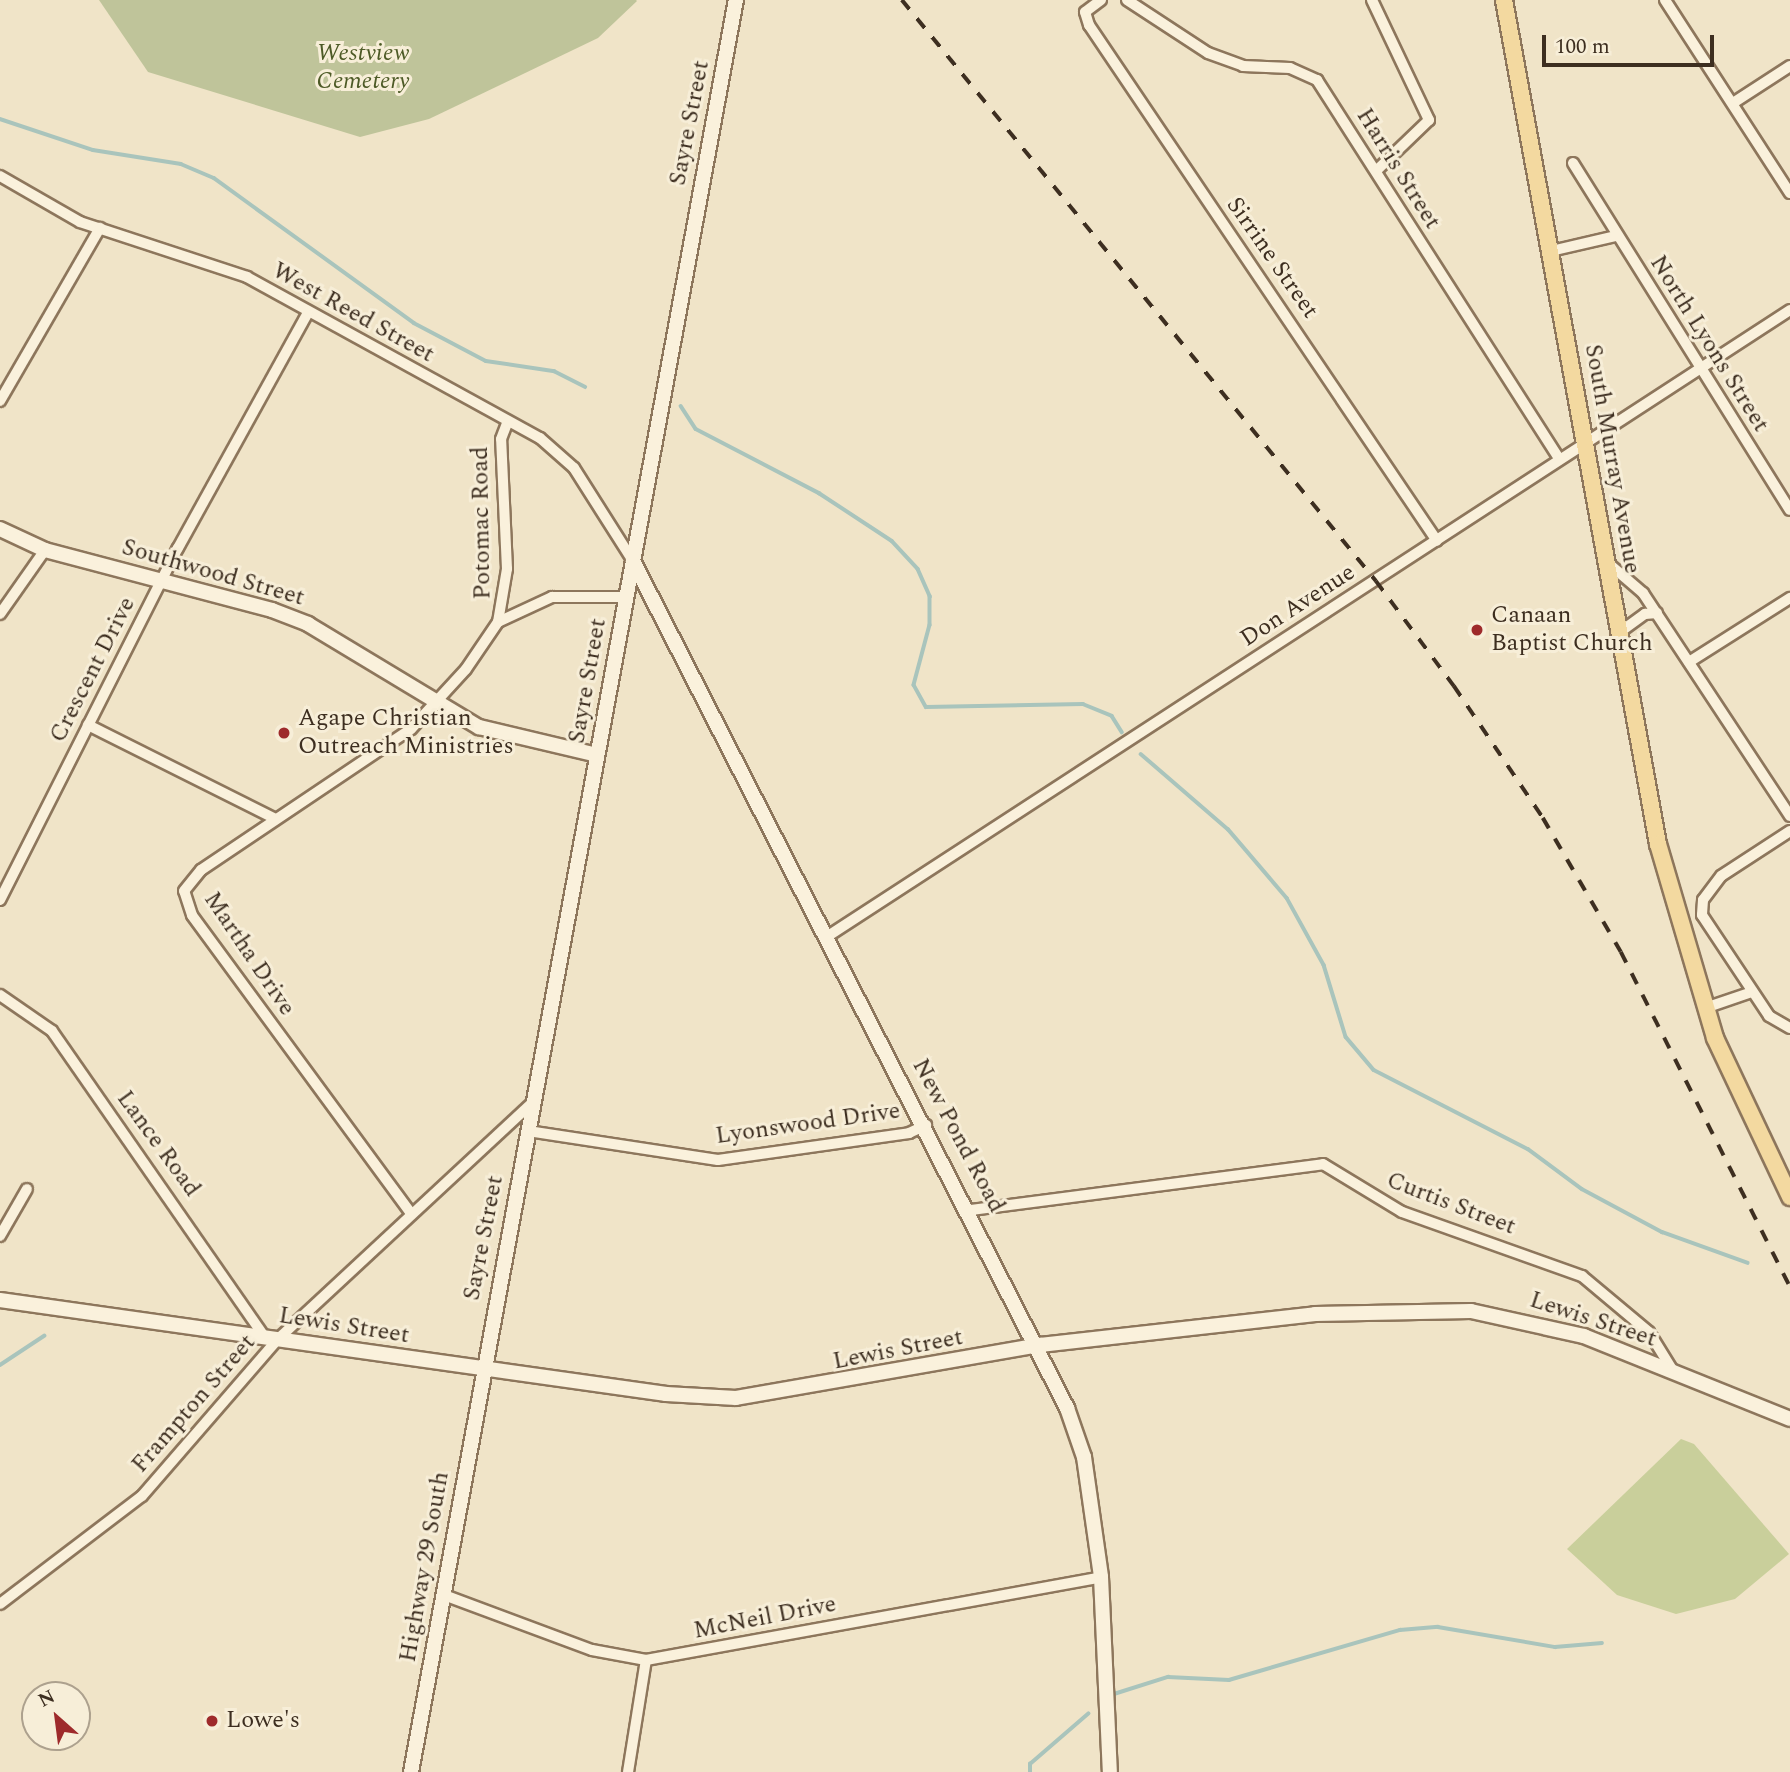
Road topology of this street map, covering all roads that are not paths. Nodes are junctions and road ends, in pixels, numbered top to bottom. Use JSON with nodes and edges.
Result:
{"nodes":[{"id":1,"x":736,"y":0,"type":"edge"},
{"id":2,"x":1127,"y":0,"type":"edge"},
{"id":3,"x":1371,"y":0,"type":"edge"},
{"id":4,"x":1504,"y":0,"type":"edge"},
{"id":5,"x":1665,"y":0,"type":"edge"},
{"id":6,"x":1099,"y":1,"type":"edge"},
{"id":7,"x":1790,"y":66,"type":"edge"},
{"id":8,"x":1732,"y":103,"type":"junction"},
{"id":9,"x":1573,"y":163,"type":"dead end"},
{"id":10,"x":1377,"y":170,"type":"junction"},
{"id":11,"x":0,"y":176,"type":"edge"},
{"id":12,"x":1790,"y":193,"type":"edge"},
{"id":13,"x":100,"y":228,"type":"junction"},
{"id":14,"x":1616,"y":236,"type":"junction"},
{"id":15,"x":1551,"y":251,"type":"junction"},
{"id":16,"x":1790,"y":310,"type":"edge"},
{"id":17,"x":307,"y":314,"type":"junction"},
{"id":18,"x":1699,"y":368,"type":"junction"},
{"id":19,"x":0,"y":401,"type":"edge"},
{"id":20,"x":507,"y":423,"type":"junction"},
{"id":21,"x":1584,"y":440,"type":"junction"},
{"id":22,"x":1558,"y":457,"type":"junction"},
{"id":23,"x":1790,"y":510,"type":"edge"},
{"id":24,"x":0,"y":529,"type":"edge"},
{"id":25,"x":1437,"y":541,"type":"junction"},
{"id":26,"x":45,"y":550,"type":"junction"},
{"id":27,"x":633,"y":561,"type":"junction"},
{"id":28,"x":1608,"y":563,"type":"junction"},
{"id":29,"x":162,"y":579,"type":"junction"},
{"id":30,"x":626,"y":597,"type":"junction"},
{"id":31,"x":1790,"y":598,"type":"edge"},
{"id":32,"x":1657,"y":613,"type":"junction"},
{"id":33,"x":0,"y":614,"type":"edge"},
{"id":34,"x":498,"y":622,"type":"junction"},
{"id":35,"x":1620,"y":632,"type":"junction"},
{"id":36,"x":1689,"y":662,"type":"junction"},
{"id":37,"x":436,"y":705,"type":"junction"},
{"id":38,"x":89,"y":725,"type":"junction"},
{"id":39,"x":597,"y":755,"type":"junction"},
{"id":40,"x":1790,"y":816,"type":"edge"},
{"id":41,"x":274,"y":818,"type":"junction"},
{"id":42,"x":1790,"y":831,"type":"edge"},
{"id":43,"x":0,"y":900,"type":"edge"},
{"id":44,"x":828,"y":936,"type":"junction"},
{"id":45,"x":1752,"y":992,"type":"junction"},
{"id":46,"x":0,"y":995,"type":"edge"},
{"id":47,"x":1705,"y":1008,"type":"junction"},
{"id":48,"x":1790,"y":1028,"type":"edge"},
{"id":49,"x":532,"y":1103,"type":"junction"},
{"id":50,"x":926,"y":1125,"type":"junction"},
{"id":51,"x":528,"y":1132,"type":"junction"},
{"id":52,"x":27,"y":1189,"type":"dead end"},
{"id":53,"x":1790,"y":1197,"type":"edge"},
{"id":54,"x":971,"y":1210,"type":"junction"},
{"id":55,"x":410,"y":1212,"type":"junction"},
{"id":56,"x":0,"y":1236,"type":"edge"},
{"id":57,"x":0,"y":1300,"type":"edge"},
{"id":58,"x":271,"y":1338,"type":"junction"},
{"id":59,"x":1040,"y":1345,"type":"junction"},
{"id":60,"x":483,"y":1369,"type":"junction"},
{"id":61,"x":1673,"y":1371,"type":"junction"},
{"id":62,"x":1790,"y":1419,"type":"edge"},
{"id":63,"x":1101,"y":1577,"type":"junction"},
{"id":64,"x":444,"y":1595,"type":"junction"},
{"id":65,"x":0,"y":1604,"type":"edge"},
{"id":66,"x":646,"y":1660,"type":"junction"},
{"id":67,"x":411,"y":1772,"type":"edge"},
{"id":68,"x":628,"y":1772,"type":"edge"},
{"id":69,"x":1110,"y":1772,"type":"edge"}],
"edges":[{"from":1,"to":27,"type":"street","name":"Sayre Street"},
{"from":2,"to":10,"type":"street","name":"Harris Street"},
{"from":3,"to":10,"type":"street"},
{"from":4,"to":15,"type":"main road","name":"South Murray Avenue"},
{"from":5,"to":8,"type":"street"},
{"from":6,"to":25,"type":"street","name":"Sirrine Street"},
{"from":7,"to":8,"type":"street"},
{"from":8,"to":12,"type":"street"},
{"from":9,"to":14,"type":"street","name":"North Lyons Street"},
{"from":10,"to":22,"type":"street","name":"Harris Street"},
{"from":11,"to":13,"type":"street","name":"West Reed Street"},
{"from":13,"to":17,"type":"street","name":"West Reed Street"},
{"from":13,"to":19,"type":"street"},
{"from":14,"to":15,"type":"street"},
{"from":14,"to":18,"type":"street","name":"North Lyons Street"},
{"from":15,"to":21,"type":"main road","name":"South Murray Avenue"},
{"from":16,"to":18,"type":"street","name":"Don Avenue"},
{"from":17,"to":20,"type":"street","name":"West Reed Street"},
{"from":17,"to":29,"type":"street","name":"Crescent Drive"},
{"from":18,"to":21,"type":"street","name":"Don Avenue"},
{"from":18,"to":23,"type":"street","name":"North Lyons Street"},
{"from":20,"to":27,"type":"street","name":"West Reed Street"},
{"from":20,"to":34,"type":"street","name":"Potomac Road"},
{"from":21,"to":22,"type":"street","name":"Don Avenue"},
{"from":21,"to":28,"type":"main road","name":"South Murray Avenue"},
{"from":22,"to":25,"type":"street","name":"Don Avenue"},
{"from":24,"to":26,"type":"street","name":"Southwood Street"},
{"from":25,"to":44,"type":"street","name":"Don Avenue"},
{"from":26,"to":29,"type":"street","name":"Southwood Street"},
{"from":26,"to":33,"type":"street"},
{"from":27,"to":30,"type":"street","name":"Sayre Street"},
{"from":27,"to":44,"type":"street","name":"New Pond Road"},
{"from":28,"to":32,"type":"street"},
{"from":28,"to":35,"type":"main road","name":"South Murray Avenue"},
{"from":29,"to":37,"type":"street","name":"Southwood Street"},
{"from":29,"to":38,"type":"street","name":"Crescent Drive"},
{"from":30,"to":34,"type":"street","name":"Martha Drive"},
{"from":30,"to":39,"type":"street","name":"Sayre Street"},
{"from":31,"to":36,"type":"street"},
{"from":32,"to":35,"type":"street"},
{"from":32,"to":36,"type":"street"},
{"from":34,"to":37,"type":"street","name":"Martha Drive"},
{"from":35,"to":47,"type":"main road","name":"South Murray Avenue"},
{"from":36,"to":40,"type":"street"},
{"from":37,"to":39,"type":"street","name":"Southwood Street"},
{"from":37,"to":41,"type":"street","name":"Martha Drive"},
{"from":38,"to":41,"type":"street"},
{"from":38,"to":43,"type":"street","name":"Crescent Drive"},
{"from":39,"to":49,"type":"street","name":"Sayre Street"},
{"from":41,"to":55,"type":"street","name":"Martha Drive"},
{"from":42,"to":45,"type":"street"},
{"from":44,"to":50,"type":"street","name":"New Pond Road"},
{"from":45,"to":47,"type":"street"},
{"from":45,"to":48,"type":"street"},
{"from":46,"to":58,"type":"street","name":"Lance Road"},
{"from":47,"to":53,"type":"main road","name":"South Murray Avenue"},
{"from":49,"to":51,"type":"street","name":"Sayre Street"},
{"from":49,"to":55,"type":"street","name":"Frampton Street"},
{"from":50,"to":51,"type":"street","name":"Lyonswood Drive"},
{"from":50,"to":54,"type":"street","name":"New Pond Road"},
{"from":51,"to":60,"type":"street","name":"Sayre Street"},
{"from":52,"to":56,"type":"street"},
{"from":54,"to":59,"type":"street","name":"New Pond Road"},
{"from":54,"to":61,"type":"street","name":"Curtis Street"},
{"from":55,"to":58,"type":"street","name":"Frampton Street"},
{"from":57,"to":58,"type":"street","name":"Lewis Street"},
{"from":58,"to":60,"type":"street","name":"Lewis Street"},
{"from":58,"to":65,"type":"street","name":"Frampton Street"},
{"from":59,"to":60,"type":"street","name":"Lewis Street"},
{"from":59,"to":61,"type":"street","name":"Lewis Street"},
{"from":59,"to":63,"type":"street","name":"New Pond Road"},
{"from":60,"to":64,"type":"street","name":"Highway 29 South"},
{"from":61,"to":62,"type":"street","name":"Lewis Street"},
{"from":63,"to":66,"type":"street","name":"McNeil Drive"},
{"from":63,"to":69,"type":"street","name":"New Pond Road"},
{"from":64,"to":66,"type":"street","name":"McNeil Drive"},
{"from":64,"to":67,"type":"street","name":"Highway 29 South"},
{"from":66,"to":68,"type":"street"}]}
